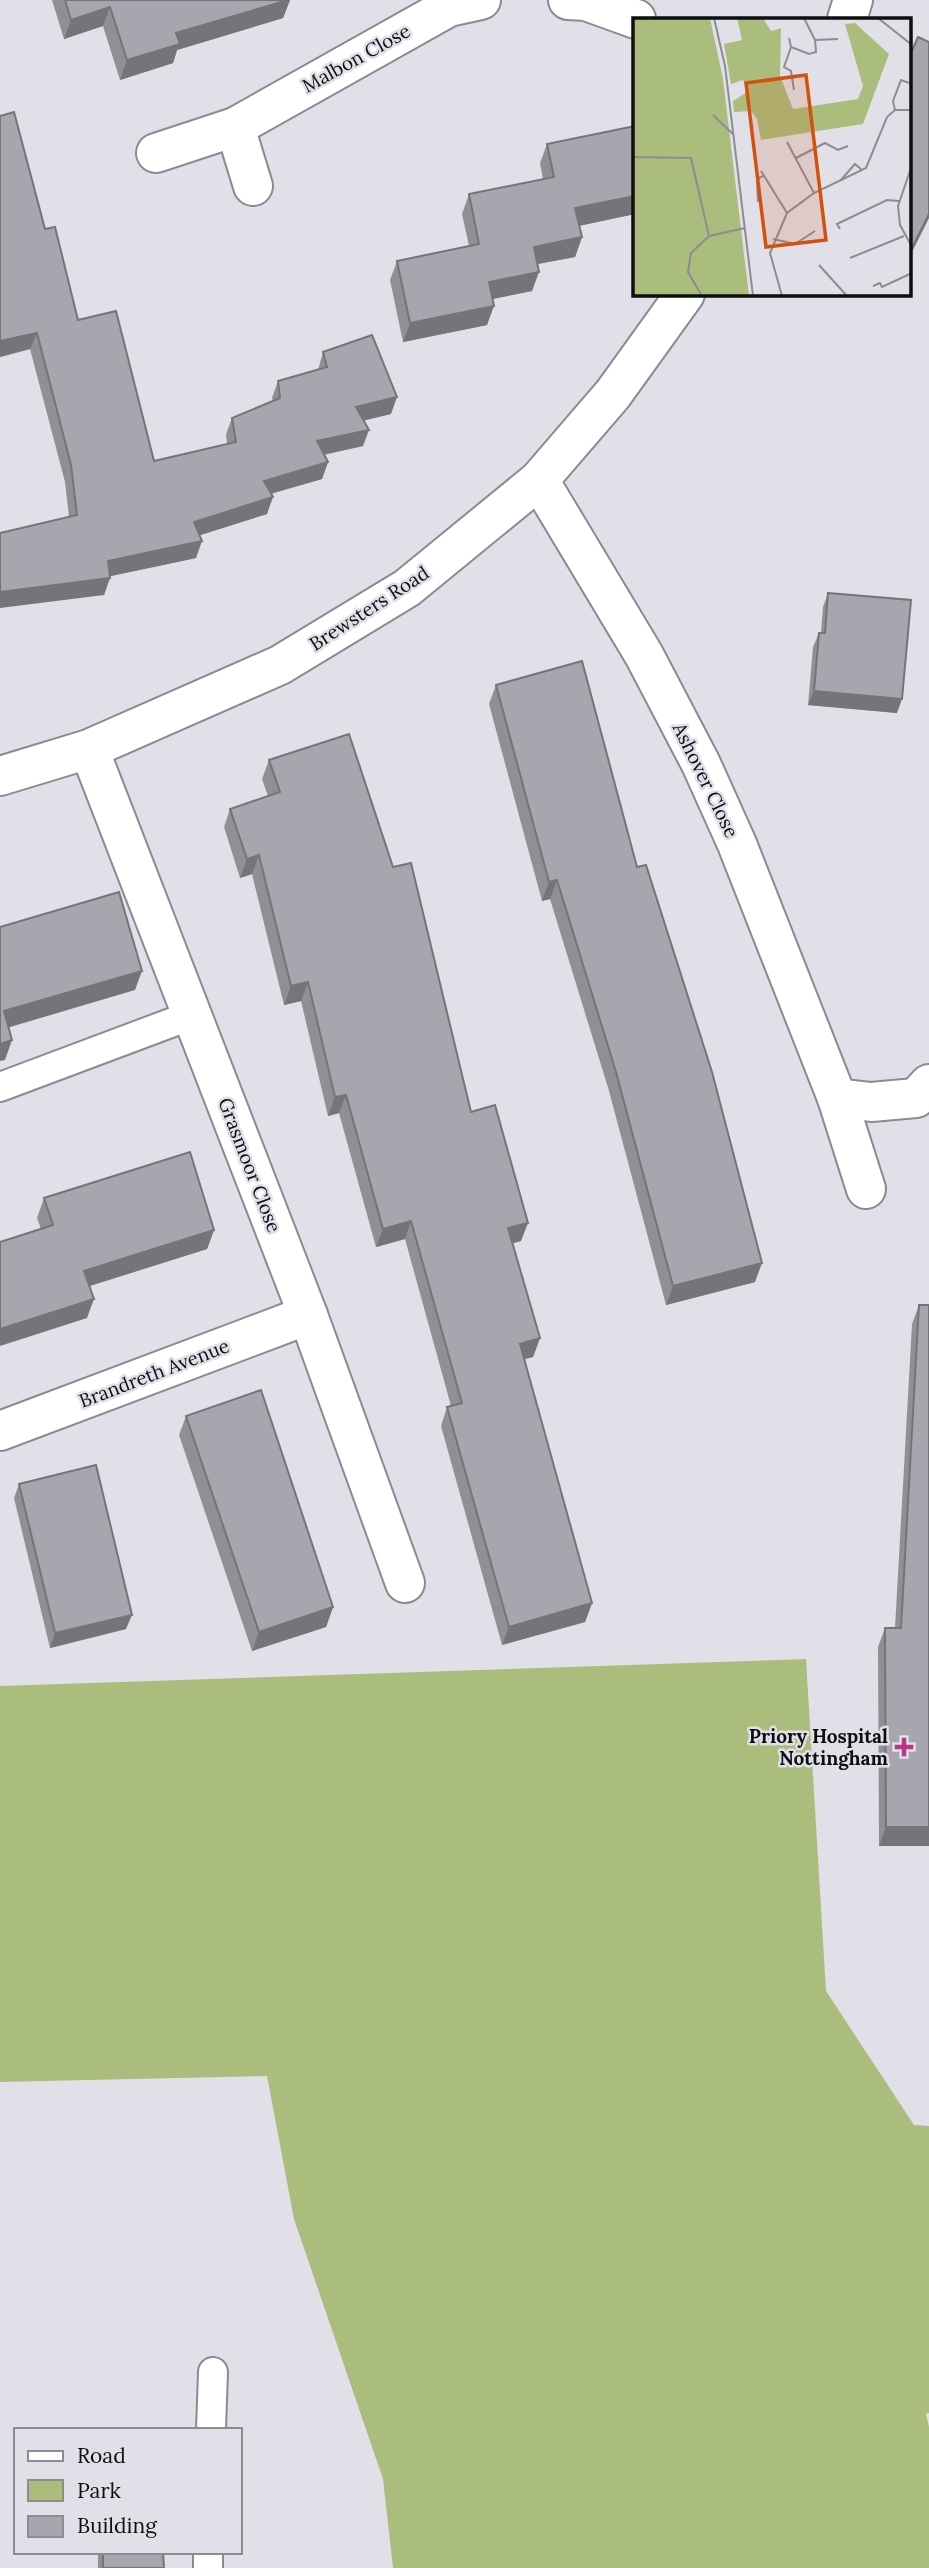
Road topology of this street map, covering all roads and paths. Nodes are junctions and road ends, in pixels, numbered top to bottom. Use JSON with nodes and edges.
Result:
{"nodes":[{"id":1,"x":481,"y":0,"type":"edge"},
{"id":2,"x":568,"y":0,"type":"edge"},
{"id":3,"x":853,"y":0,"type":"edge"},
{"id":4,"x":633,"y":18,"type":"edge"},
{"id":5,"x":847,"y":18,"type":"edge"},
{"id":6,"x":235,"y":127,"type":"junction"},
{"id":7,"x":156,"y":153,"type":"dead end"},
{"id":8,"x":253,"y":186,"type":"dead end"},
{"id":9,"x":684,"y":296,"type":"edge"},
{"id":10,"x":539,"y":480,"type":"junction"},
{"id":11,"x":89,"y":749,"type":"junction"},
{"id":12,"x":0,"y":776,"type":"edge"},
{"id":13,"x":192,"y":1015,"type":"junction"},
{"id":14,"x":929,"y":1084,"type":"edge"},
{"id":15,"x":0,"y":1087,"type":"edge"},
{"id":16,"x":837,"y":1098,"type":"junction"},
{"id":17,"x":866,"y":1189,"type":"dead end"},
{"id":18,"x":308,"y":1315,"type":"junction"},
{"id":19,"x":0,"y":1431,"type":"edge"},
{"id":20,"x":405,"y":1583,"type":"dead end"},
{"id":21,"x":213,"y":2372,"type":"dead end"},
{"id":22,"x":211,"y":2428,"type":"edge"}],
"edges":[{"from":1,"to":6,"type":"street","name":"Malbon Close"},
{"from":2,"to":4,"type":"street"},
{"from":3,"to":5,"type":"street"},
{"from":6,"to":7,"type":"street","name":"Malbon Close"},
{"from":6,"to":8,"type":"street"},
{"from":9,"to":10,"type":"street","name":"Brewsters Road"},
{"from":10,"to":11,"type":"street","name":"Brewsters Road"},
{"from":10,"to":16,"type":"street","name":"Ashover Close"},
{"from":11,"to":12,"type":"street","name":"Brewsters Road"},
{"from":11,"to":13,"type":"street","name":"Grasmoor Close"},
{"from":13,"to":15,"type":"lane"},
{"from":13,"to":18,"type":"street","name":"Grasmoor Close"},
{"from":14,"to":16,"type":"street"},
{"from":16,"to":17,"type":"street","name":"Ashover Close"},
{"from":18,"to":19,"type":"street","name":"Brandreth Avenue"},
{"from":18,"to":20,"type":"street","name":"Grasmoor Close"},
{"from":21,"to":22,"type":"lane"}]}
